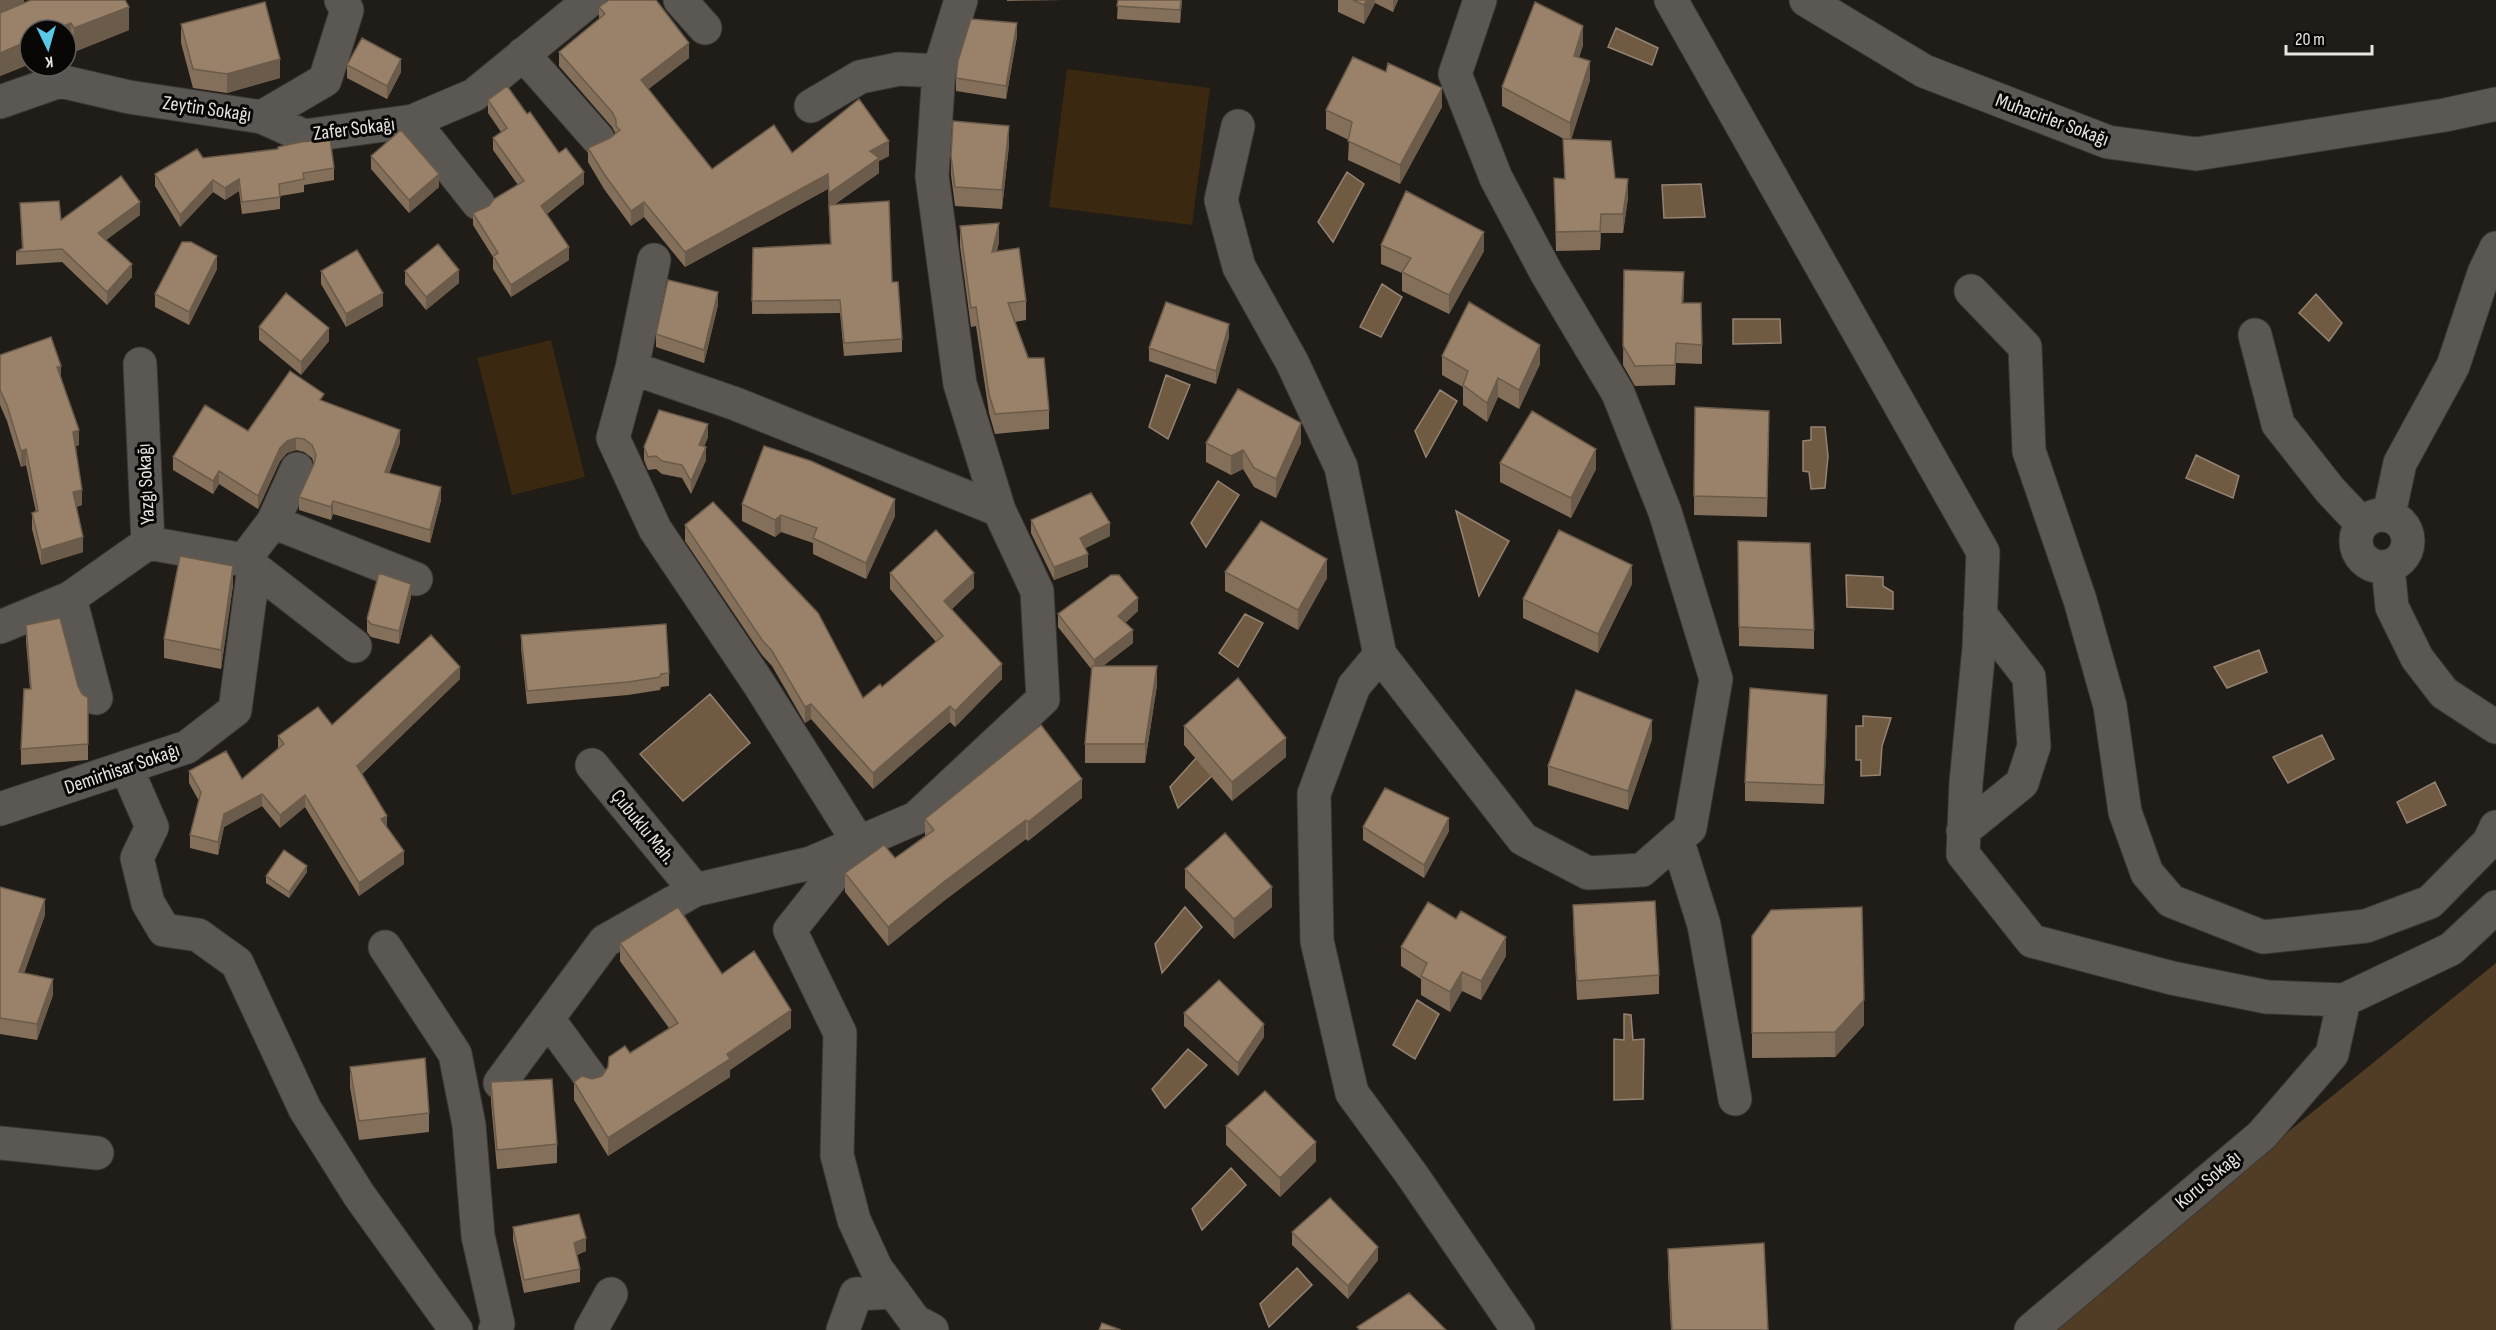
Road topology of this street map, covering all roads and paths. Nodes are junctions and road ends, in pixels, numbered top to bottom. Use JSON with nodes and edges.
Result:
{"nodes":[{"id":1,"x":341,"y":0,"type":"edge"},
{"id":2,"x":590,"y":0,"type":"edge"},
{"id":3,"x":680,"y":0,"type":"edge"},
{"id":4,"x":961,"y":0,"type":"edge"},
{"id":5,"x":1480,"y":0,"type":"edge"},
{"id":6,"x":1671,"y":0,"type":"edge"},
{"id":7,"x":1806,"y":0,"type":"edge"},
{"id":8,"x":705,"y":28,"type":"dead end"},
{"id":9,"x":523,"y":54,"type":"junction"},
{"id":10,"x":939,"y":71,"type":"junction"},
{"id":11,"x":0,"y":102,"type":"edge"},
{"id":12,"x":2496,"y":104,"type":"edge"},
{"id":13,"x":811,"y":106,"type":"dead end"},
{"id":14,"x":262,"y":117,"type":"junction"},
{"id":15,"x":413,"y":121,"type":"junction"},
{"id":16,"x":1238,"y":126,"type":"dead end"},
{"id":17,"x":598,"y":139,"type":"dead end"},
{"id":18,"x":478,"y":203,"type":"dead end"},
{"id":19,"x":2496,"y":248,"type":"edge"},
{"id":20,"x":654,"y":261,"type":"dead end"},
{"id":21,"x":1971,"y":291,"type":"dead end"},
{"id":22,"x":2254,"y":335,"type":"dead end"},
{"id":23,"x":140,"y":364,"type":"dead end"},
{"id":24,"x":632,"y":368,"type":"junction"},
{"id":25,"x":297,"y":469,"type":"dead end"},
{"id":26,"x":999,"y":510,"type":"junction"},
{"id":27,"x":2376,"y":519,"type":"junction"},
{"id":28,"x":273,"y":522,"type":"junction"},
{"id":29,"x":148,"y":543,"type":"junction"},
{"id":30,"x":249,"y":563,"type":"junction"},
{"id":31,"x":2388,"y":567,"type":"junction"},
{"id":32,"x":416,"y":579,"type":"dead end"},
{"id":33,"x":70,"y":598,"type":"junction"},
{"id":34,"x":1980,"y":614,"type":"junction"},
{"id":35,"x":0,"y":627,"type":"edge"},
{"id":36,"x":355,"y":646,"type":"dead end"},
{"id":37,"x":1380,"y":655,"type":"junction"},
{"id":38,"x":96,"y":698,"type":"dead end"},
{"id":39,"x":2496,"y":727,"type":"edge"},
{"id":40,"x":592,"y":765,"type":"dead end"},
{"id":41,"x":126,"y":767,"type":"junction"},
{"id":42,"x":0,"y":809,"type":"edge"},
{"id":43,"x":2496,"y":827,"type":"edge"},
{"id":44,"x":1964,"y":831,"type":"junction"},
{"id":45,"x":1677,"y":840,"type":"junction"},
{"id":46,"x":859,"y":843,"type":"junction"},
{"id":47,"x":694,"y":890,"type":"junction"},
{"id":48,"x":2496,"y":907,"type":"edge"},
{"id":49,"x":385,"y":947,"type":"dead end"},
{"id":50,"x":2343,"y":1000,"type":"junction"},
{"id":51,"x":548,"y":1019,"type":"junction"},
{"id":52,"x":591,"y":1078,"type":"edge"},
{"id":53,"x":500,"y":1083,"type":"edge"},
{"id":54,"x":1735,"y":1099,"type":"dead end"},
{"id":55,"x":0,"y":1143,"type":"edge"},
{"id":56,"x":97,"y":1153,"type":"dead end"},
{"id":57,"x":894,"y":1292,"type":"junction"},
{"id":58,"x":611,"y":1294,"type":"dead end"},
{"id":59,"x":456,"y":1330,"type":"edge"},
{"id":60,"x":495,"y":1330,"type":"edge"},
{"id":61,"x":591,"y":1330,"type":"edge"},
{"id":62,"x":843,"y":1330,"type":"edge"},
{"id":63,"x":932,"y":1330,"type":"edge"},
{"id":64,"x":1518,"y":1330,"type":"edge"},
{"id":65,"x":2031,"y":1330,"type":"edge"}],
"edges":[{"from":1,"to":14,"type":"street","name":"Zeytin Sokağı"},
{"from":2,"to":9,"type":"street","name":"Zafer Sokağı"},
{"from":3,"to":8,"type":"street"},
{"from":4,"to":10,"type":"street"},
{"from":5,"to":45,"type":"street"},
{"from":6,"to":34,"type":"street"},
{"from":7,"to":12,"type":"street","name":"Muhacirler Sokağı"},
{"from":9,"to":15,"type":"street","name":"Zafer Sokağı"},
{"from":9,"to":17,"type":"street"},
{"from":10,"to":13,"type":"street"},
{"from":10,"to":26,"type":"street"},
{"from":11,"to":14,"type":"street","name":"Zeytin Sokağı"},
{"from":14,"to":15,"type":"street","name":"Zafer Sokağı"},
{"from":15,"to":18,"type":"street","name":"Zafer Sokağı"},
{"from":16,"to":37,"type":"street"},
{"from":19,"to":27,"type":"street"},
{"from":20,"to":24,"type":"street"},
{"from":21,"to":43,"type":"street"},
{"from":22,"to":27,"type":"street"},
{"from":23,"to":29,"type":"street","name":"Yazgı Sokağı"},
{"from":24,"to":26,"type":"street"},
{"from":24,"to":46,"type":"street"},
{"from":25,"to":28,"type":"street"},
{"from":26,"to":46,"type":"street"},
{"from":27,"to":31,"type":"street"},
{"from":27,"to":31,"type":"street"},
{"from":28,"to":30,"type":"street"},
{"from":28,"to":32,"type":"street"},
{"from":29,"to":30,"type":"street"},
{"from":29,"to":33,"type":"street","name":"Yazgı Sokağı"},
{"from":30,"to":36,"type":"street"},
{"from":30,"to":41,"type":"street","name":"Demirhisar Sokağı"},
{"from":31,"to":39,"type":"street"},
{"from":33,"to":35,"type":"street","name":"Yazgı Sokağı"},
{"from":33,"to":38,"type":"street"},
{"from":34,"to":44,"type":"street"},
{"from":34,"to":44,"type":"street"},
{"from":37,"to":45,"type":"street"},
{"from":37,"to":64,"type":"street"},
{"from":40,"to":47,"type":"street","name":"Çubuklu Mah."},
{"from":41,"to":42,"type":"street","name":"Demirhisar Sokağı"},
{"from":41,"to":59,"type":"street"},
{"from":44,"to":50,"type":"street"},
{"from":45,"to":54,"type":"street"},
{"from":46,"to":47,"type":"street"},
{"from":46,"to":57,"type":"street"},
{"from":47,"to":51,"type":"street"},
{"from":48,"to":50,"type":"street"},
{"from":49,"to":60,"type":"street"},
{"from":50,"to":65,"type":"street","name":"Koru Sokağı"},
{"from":51,"to":52,"type":"street"},
{"from":51,"to":53,"type":"street"},
{"from":55,"to":56,"type":"street"},
{"from":57,"to":62,"type":"street"},
{"from":57,"to":63,"type":"street"},
{"from":58,"to":61,"type":"street"}]}
